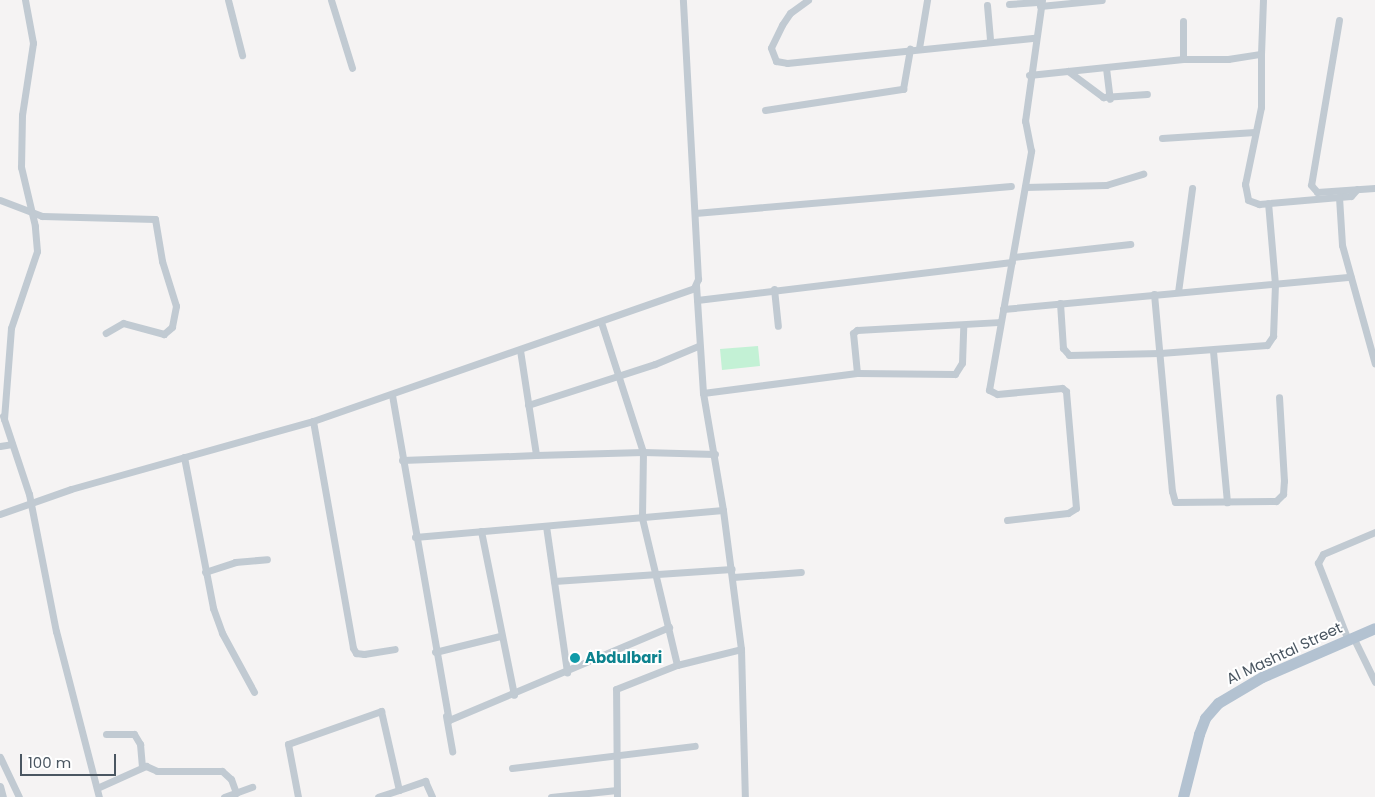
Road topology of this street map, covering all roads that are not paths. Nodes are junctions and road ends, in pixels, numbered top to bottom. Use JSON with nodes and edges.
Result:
{"nodes":[{"id":1,"x":25,"y":0,"type":"edge"},
{"id":2,"x":228,"y":0,"type":"edge"},
{"id":3,"x":331,"y":0,"type":"edge"},
{"id":4,"x":683,"y":0,"type":"edge"},
{"id":5,"x":808,"y":0,"type":"edge"},
{"id":6,"x":927,"y":0,"type":"edge"},
{"id":7,"x":1102,"y":0,"type":"edge"},
{"id":8,"x":1263,"y":0,"type":"edge"},
{"id":9,"x":1041,"y":3,"type":"edge"},
{"id":10,"x":1010,"y":4,"type":"dead end"},
{"id":11,"x":987,"y":5,"type":"dead end"},
{"id":12,"x":1339,"y":20,"type":"dead end"},
{"id":13,"x":1183,"y":21,"type":"dead end"},
{"id":14,"x":1034,"y":38,"type":"junction"},
{"id":15,"x":990,"y":42,"type":"junction"},
{"id":16,"x":919,"y":48,"type":"junction"},
{"id":17,"x":910,"y":49,"type":"junction"},
{"id":18,"x":1261,"y":54,"type":"junction"},
{"id":19,"x":242,"y":55,"type":"dead end"},
{"id":20,"x":1183,"y":60,"type":"junction"},
{"id":21,"x":352,"y":68,"type":"dead end"},
{"id":22,"x":1106,"y":68,"type":"junction"},
{"id":23,"x":1068,"y":71,"type":"junction"},
{"id":24,"x":1029,"y":75,"type":"junction"},
{"id":25,"x":1146,"y":94,"type":"dead end"},
{"id":26,"x":1110,"y":99,"type":"junction"},
{"id":27,"x":765,"y":110,"type":"dead end"},
{"id":28,"x":1256,"y":132,"type":"junction"},
{"id":29,"x":1162,"y":138,"type":"dead end"},
{"id":30,"x":1143,"y":174,"type":"dead end"},
{"id":31,"x":1011,"y":186,"type":"dead end"},
{"id":32,"x":1025,"y":187,"type":"junction"},
{"id":33,"x":1192,"y":188,"type":"dead end"},
{"id":34,"x":1375,"y":188,"type":"edge"},
{"id":35,"x":1357,"y":190,"type":"junction"},
{"id":36,"x":1339,"y":197,"type":"junction"},
{"id":37,"x":0,"y":200,"type":"edge"},
{"id":38,"x":1268,"y":203,"type":"junction"},
{"id":39,"x":30,"y":211,"type":"junction"},
{"id":40,"x":695,"y":213,"type":"junction"},
{"id":41,"x":1130,"y":244,"type":"dead end"},
{"id":42,"x":1013,"y":259,"type":"junction"},
{"id":43,"x":1351,"y":277,"type":"junction"},
{"id":44,"x":1275,"y":284,"type":"junction"},
{"id":45,"x":696,"y":285,"type":"junction"},
{"id":46,"x":774,"y":288,"type":"junction"},
{"id":47,"x":1178,"y":292,"type":"junction"},
{"id":48,"x":1154,"y":294,"type":"junction"},
{"id":49,"x":697,"y":300,"type":"junction"},
{"id":50,"x":1060,"y":303,"type":"junction"},
{"id":51,"x":1003,"y":309,"type":"junction"},
{"id":52,"x":602,"y":322,"type":"junction"},
{"id":53,"x":998,"y":322,"type":"junction"},
{"id":54,"x":963,"y":325,"type":"junction"},
{"id":55,"x":778,"y":326,"type":"dead end"},
{"id":56,"x":106,"y":333,"type":"dead end"},
{"id":57,"x":698,"y":346,"type":"junction"},
{"id":58,"x":520,"y":350,"type":"junction"},
{"id":59,"x":1213,"y":351,"type":"junction"},
{"id":60,"x":1160,"y":353,"type":"junction"},
{"id":61,"x":1375,"y":364,"type":"edge"},
{"id":62,"x":857,"y":373,"type":"junction"},
{"id":63,"x":618,"y":377,"type":"junction"},
{"id":64,"x":703,"y":394,"type":"junction"},
{"id":65,"x":392,"y":395,"type":"junction"},
{"id":66,"x":1279,"y":397,"type":"dead end"},
{"id":67,"x":528,"y":406,"type":"junction"},
{"id":68,"x":0,"y":408,"type":"edge"},
{"id":69,"x":4,"y":419,"type":"junction"},
{"id":70,"x":313,"y":421,"type":"junction"},
{"id":71,"x":12,"y":444,"type":"junction"},
{"id":72,"x":0,"y":446,"type":"edge"},
{"id":73,"x":644,"y":452,"type":"junction"},
{"id":74,"x":715,"y":454,"type":"junction"},
{"id":75,"x":536,"y":456,"type":"junction"},
{"id":76,"x":184,"y":457,"type":"junction"},
{"id":77,"x":402,"y":460,"type":"junction"},
{"id":78,"x":1227,"y":502,"type":"junction"},
{"id":79,"x":30,"y":503,"type":"junction"},
{"id":80,"x":724,"y":510,"type":"junction"},
{"id":81,"x":4,"y":513,"type":"edge"},
{"id":82,"x":642,"y":518,"type":"junction"},
{"id":83,"x":1007,"y":520,"type":"dead end"},
{"id":84,"x":0,"y":521,"type":"edge"},
{"id":85,"x":546,"y":526,"type":"junction"},
{"id":86,"x":481,"y":531,"type":"junction"},
{"id":87,"x":1375,"y":532,"type":"edge"},
{"id":88,"x":416,"y":537,"type":"junction"},
{"id":89,"x":267,"y":559,"type":"dead end"},
{"id":90,"x":205,"y":572,"type":"junction"},
{"id":91,"x":801,"y":572,"type":"dead end"},
{"id":92,"x":657,"y":573,"type":"junction"},
{"id":93,"x":733,"y":573,"type":"junction"},
{"id":94,"x":554,"y":581,"type":"junction"},
{"id":95,"x":669,"y":627,"type":"junction"},
{"id":96,"x":1375,"y":628,"type":"edge"},
{"id":97,"x":500,"y":636,"type":"junction"},
{"id":98,"x":1350,"y":638,"type":"junction"},
{"id":99,"x":395,"y":649,"type":"dead end"},
{"id":100,"x":740,"y":649,"type":"junction"},
{"id":101,"x":435,"y":652,"type":"junction"},
{"id":102,"x":678,"y":665,"type":"junction"},
{"id":103,"x":567,"y":672,"type":"junction"},
{"id":104,"x":1375,"y":682,"type":"edge"},
{"id":105,"x":254,"y":692,"type":"dead end"},
{"id":106,"x":514,"y":695,"type":"junction"},
{"id":107,"x":446,"y":715,"type":"junction"},
{"id":108,"x":106,"y":734,"type":"dead end"},
{"id":109,"x":695,"y":746,"type":"dead end"},
{"id":110,"x":452,"y":750,"type":"dead end"},
{"id":111,"x":617,"y":757,"type":"junction"},
{"id":112,"x":0,"y":758,"type":"edge"},
{"id":113,"x":142,"y":767,"type":"junction"},
{"id":114,"x":512,"y":768,"type":"dead end"},
{"id":115,"x":0,"y":786,"type":"edge"},
{"id":116,"x":252,"y":787,"type":"dead end"},
{"id":117,"x":399,"y":790,"type":"junction"},
{"id":118,"x":96,"y":793,"type":"edge"},
{"id":119,"x":236,"y":793,"type":"junction"},
{"id":120,"x":617,"y":794,"type":"edge"},
{"id":121,"x":2,"y":797,"type":"edge"},
{"id":122,"x":19,"y":797,"type":"edge"},
{"id":123,"x":224,"y":797,"type":"edge"},
{"id":124,"x":298,"y":797,"type":"edge"},
{"id":125,"x":378,"y":797,"type":"edge"},
{"id":126,"x":432,"y":797,"type":"edge"},
{"id":127,"x":551,"y":797,"type":"edge"},
{"id":128,"x":745,"y":797,"type":"edge"},
{"id":129,"x":1183,"y":797,"type":"edge"}],
"edges":[{"from":1,"to":39,"type":"street"},
{"from":2,"to":19,"type":"street"},
{"from":3,"to":21,"type":"street"},
{"from":4,"to":40,"type":"street"},
{"from":5,"to":17,"type":"street"},
{"from":6,"to":16,"type":"street"},
{"from":7,"to":9,"type":"street"},
{"from":8,"to":18,"type":"street"},
{"from":9,"to":10,"type":"street"},
{"from":9,"to":14,"type":"street"},
{"from":11,"to":15,"type":"street"},
{"from":12,"to":35,"type":"street"},
{"from":13,"to":20,"type":"street"},
{"from":14,"to":15,"type":"street"},
{"from":14,"to":24,"type":"street"},
{"from":15,"to":16,"type":"street"},
{"from":16,"to":17,"type":"street"},
{"from":17,"to":27,"type":"street"},
{"from":18,"to":20,"type":"street"},
{"from":18,"to":28,"type":"street"},
{"from":20,"to":22,"type":"street"},
{"from":22,"to":23,"type":"street"},
{"from":22,"to":26,"type":"street"},
{"from":23,"to":24,"type":"street"},
{"from":23,"to":26,"type":"street"},
{"from":24,"to":32,"type":"street"},
{"from":25,"to":26,"type":"street"},
{"from":28,"to":29,"type":"street"},
{"from":28,"to":38,"type":"street"},
{"from":30,"to":32,"type":"street"},
{"from":31,"to":40,"type":"street"},
{"from":32,"to":42,"type":"street"},
{"from":33,"to":47,"type":"street"},
{"from":34,"to":35,"type":"street"},
{"from":35,"to":36,"type":"street"},
{"from":36,"to":38,"type":"street"},
{"from":36,"to":43,"type":"street"},
{"from":37,"to":39,"type":"street"},
{"from":38,"to":44,"type":"street"},
{"from":39,"to":56,"type":"street"},
{"from":39,"to":69,"type":"street"},
{"from":40,"to":45,"type":"street"},
{"from":41,"to":42,"type":"street"},
{"from":42,"to":46,"type":"street"},
{"from":42,"to":51,"type":"street"},
{"from":43,"to":44,"type":"street"},
{"from":43,"to":61,"type":"street"},
{"from":44,"to":47,"type":"street"},
{"from":44,"to":59,"type":"street"},
{"from":45,"to":49,"type":"street"},
{"from":45,"to":52,"type":"street"},
{"from":46,"to":49,"type":"street"},
{"from":46,"to":55,"type":"street"},
{"from":47,"to":48,"type":"street"},
{"from":48,"to":50,"type":"street"},
{"from":48,"to":60,"type":"street"},
{"from":49,"to":57,"type":"street"},
{"from":50,"to":51,"type":"street"},
{"from":50,"to":60,"type":"street"},
{"from":51,"to":53,"type":"street"},
{"from":52,"to":58,"type":"street"},
{"from":52,"to":63,"type":"street"},
{"from":53,"to":54,"type":"street"},
{"from":53,"to":83,"type":"street"},
{"from":54,"to":62,"type":"street"},
{"from":54,"to":62,"type":"street"},
{"from":57,"to":63,"type":"street"},
{"from":57,"to":64,"type":"street"},
{"from":58,"to":65,"type":"street"},
{"from":58,"to":67,"type":"street"},
{"from":59,"to":60,"type":"street"},
{"from":59,"to":78,"type":"street"},
{"from":60,"to":78,"type":"street"},
{"from":62,"to":64,"type":"street"},
{"from":63,"to":67,"type":"street"},
{"from":63,"to":73,"type":"street"},
{"from":64,"to":74,"type":"street"},
{"from":65,"to":70,"type":"street"},
{"from":65,"to":77,"type":"street"},
{"from":66,"to":78,"type":"street"},
{"from":67,"to":75,"type":"street"},
{"from":68,"to":69,"type":"street"},
{"from":69,"to":71,"type":"street"},
{"from":70,"to":76,"type":"street"},
{"from":70,"to":99,"type":"street"},
{"from":71,"to":72,"type":"street"},
{"from":71,"to":79,"type":"street"},
{"from":73,"to":74,"type":"street"},
{"from":73,"to":75,"type":"street"},
{"from":73,"to":82,"type":"street"},
{"from":74,"to":80,"type":"street"},
{"from":75,"to":77,"type":"street"},
{"from":76,"to":79,"type":"street"},
{"from":76,"to":90,"type":"street"},
{"from":77,"to":88,"type":"street"},
{"from":79,"to":81,"type":"street"},
{"from":79,"to":118,"type":"street"},
{"from":80,"to":82,"type":"street"},
{"from":80,"to":93,"type":"street"},
{"from":81,"to":84,"type":"street"},
{"from":82,"to":85,"type":"street"},
{"from":82,"to":92,"type":"street"},
{"from":85,"to":86,"type":"street"},
{"from":85,"to":94,"type":"street"},
{"from":86,"to":88,"type":"street"},
{"from":86,"to":97,"type":"street"},
{"from":87,"to":98,"type":"street"},
{"from":88,"to":101,"type":"street"},
{"from":89,"to":90,"type":"street"},
{"from":90,"to":105,"type":"street"},
{"from":91,"to":93,"type":"street"},
{"from":92,"to":93,"type":"street"},
{"from":92,"to":94,"type":"street"},
{"from":92,"to":95,"type":"street"},
{"from":93,"to":100,"type":"street"},
{"from":94,"to":103,"type":"street"},
{"from":95,"to":102,"type":"street"},
{"from":95,"to":103,"type":"street"},
{"from":96,"to":98,"type":"main road","name":"Al Mashtal Street"},
{"from":97,"to":101,"type":"street"},
{"from":97,"to":106,"type":"street"},
{"from":98,"to":104,"type":"street"},
{"from":98,"to":129,"type":"main road","name":"Al Mashtal Street"},
{"from":100,"to":102,"type":"street"},
{"from":100,"to":128,"type":"street"},
{"from":101,"to":107,"type":"street"},
{"from":102,"to":111,"type":"street"},
{"from":103,"to":106,"type":"street"},
{"from":106,"to":107,"type":"street"},
{"from":107,"to":110,"type":"street"},
{"from":108,"to":113,"type":"street"},
{"from":109,"to":111,"type":"street"},
{"from":111,"to":114,"type":"street"},
{"from":111,"to":120,"type":"street"},
{"from":112,"to":122,"type":"street"},
{"from":113,"to":118,"type":"street"},
{"from":113,"to":119,"type":"street"},
{"from":115,"to":121,"type":"street"},
{"from":116,"to":119,"type":"street"},
{"from":117,"to":124,"type":"street"},
{"from":117,"to":125,"type":"street"},
{"from":117,"to":126,"type":"street"},
{"from":119,"to":123,"type":"street"},
{"from":120,"to":127,"type":"street"}]}
